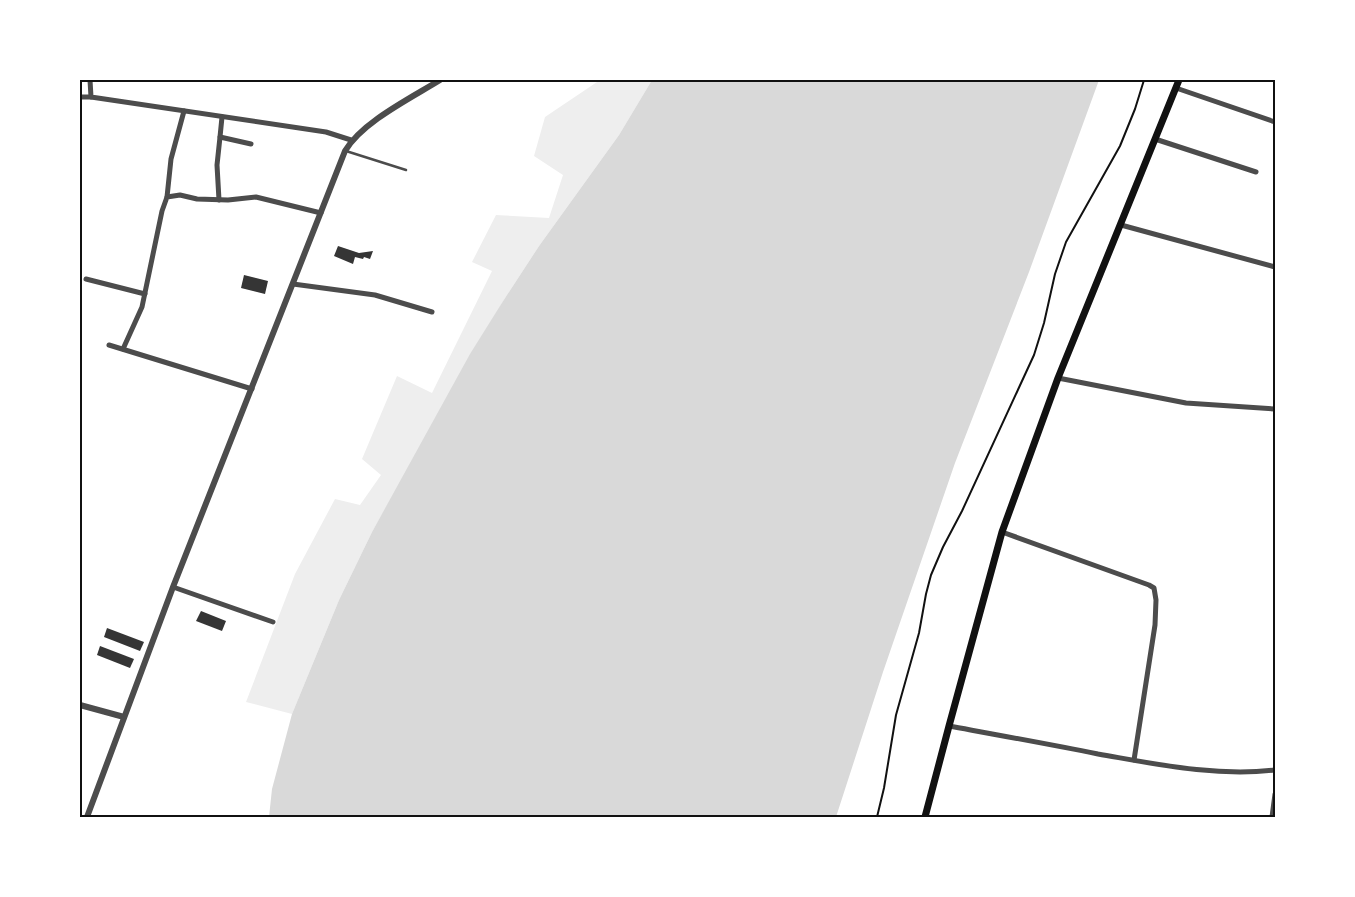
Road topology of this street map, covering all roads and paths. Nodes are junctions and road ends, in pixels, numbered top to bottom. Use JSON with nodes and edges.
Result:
{"nodes":[{"id":1,"x":90,"y":80,"type":"edge"},
{"id":2,"x":440,"y":80,"type":"edge"},
{"id":3,"x":1144,"y":80,"type":"edge"},
{"id":4,"x":1179,"y":80,"type":"edge"},
{"id":5,"x":1176,"y":88,"type":"junction"},
{"id":6,"x":80,"y":97,"type":"edge"},
{"id":7,"x":91,"y":97,"type":"junction"},
{"id":8,"x":184,"y":111,"type":"junction"},
{"id":9,"x":222,"y":117,"type":"junction"},
{"id":10,"x":1275,"y":122,"type":"edge"},
{"id":11,"x":220,"y":137,"type":"junction"},
{"id":12,"x":1156,"y":139,"type":"junction"},
{"id":13,"x":351,"y":140,"type":"junction"},
{"id":14,"x":251,"y":144,"type":"dead end"},
{"id":15,"x":344,"y":151,"type":"junction"},
{"id":16,"x":406,"y":170,"type":"dead end"},
{"id":17,"x":1256,"y":172,"type":"dead end"},
{"id":18,"x":166,"y":197,"type":"junction"},
{"id":19,"x":219,"y":200,"type":"junction"},
{"id":20,"x":321,"y":213,"type":"junction"},
{"id":21,"x":1122,"y":225,"type":"junction"},
{"id":22,"x":1275,"y":267,"type":"edge"},
{"id":23,"x":86,"y":279,"type":"dead end"},
{"id":24,"x":293,"y":284,"type":"junction"},
{"id":25,"x":145,"y":294,"type":"junction"},
{"id":26,"x":432,"y":312,"type":"dead end"},
{"id":27,"x":109,"y":345,"type":"dead end"},
{"id":28,"x":122,"y":349,"type":"junction"},
{"id":29,"x":1058,"y":378,"type":"junction"},
{"id":30,"x":252,"y":389,"type":"junction"},
{"id":31,"x":1275,"y":409,"type":"edge"},
{"id":32,"x":1002,"y":532,"type":"junction"},
{"id":33,"x":173,"y":587,"type":"junction"},
{"id":34,"x":273,"y":622,"type":"dead end"},
{"id":35,"x":80,"y":705,"type":"edge"},
{"id":36,"x":124,"y":717,"type":"junction"},
{"id":37,"x":948,"y":726,"type":"junction"},
{"id":38,"x":1134,"y":760,"type":"junction"},
{"id":39,"x":1275,"y":770,"type":"edge"},
{"id":40,"x":1275,"y":794,"type":"edge"},
{"id":41,"x":87,"y":817,"type":"edge"},
{"id":42,"x":877,"y":817,"type":"edge"},
{"id":43,"x":925,"y":817,"type":"edge"},
{"id":44,"x":1272,"y":817,"type":"edge"}],
"edges":[{"from":1,"to":7,"type":"street"},
{"from":2,"to":13,"type":"street"},
{"from":3,"to":42,"type":"path"},
{"from":4,"to":5,"type":"main road"},
{"from":5,"to":10,"type":"street"},
{"from":5,"to":12,"type":"main road"},
{"from":6,"to":7,"type":"street"},
{"from":7,"to":8,"type":"street"},
{"from":8,"to":9,"type":"street"},
{"from":8,"to":18,"type":"street"},
{"from":9,"to":11,"type":"street"},
{"from":9,"to":13,"type":"street"},
{"from":11,"to":14,"type":"street"},
{"from":11,"to":19,"type":"street"},
{"from":12,"to":17,"type":"street"},
{"from":12,"to":21,"type":"main road"},
{"from":13,"to":15,"type":"street"},
{"from":15,"to":16,"type":"lane"},
{"from":15,"to":20,"type":"street"},
{"from":18,"to":19,"type":"street"},
{"from":18,"to":25,"type":"street"},
{"from":19,"to":20,"type":"street"},
{"from":20,"to":24,"type":"street"},
{"from":21,"to":22,"type":"street"},
{"from":21,"to":29,"type":"main road"},
{"from":23,"to":25,"type":"street"},
{"from":24,"to":26,"type":"street"},
{"from":24,"to":30,"type":"street"},
{"from":25,"to":28,"type":"street"},
{"from":27,"to":28,"type":"street"},
{"from":28,"to":30,"type":"street"},
{"from":29,"to":31,"type":"street"},
{"from":29,"to":32,"type":"main road"},
{"from":30,"to":33,"type":"street"},
{"from":32,"to":37,"type":"main road"},
{"from":32,"to":38,"type":"street"},
{"from":33,"to":34,"type":"street"},
{"from":33,"to":36,"type":"street"},
{"from":35,"to":36,"type":"street"},
{"from":36,"to":41,"type":"street"},
{"from":37,"to":38,"type":"street"},
{"from":37,"to":43,"type":"main road"},
{"from":38,"to":39,"type":"street"},
{"from":40,"to":44,"type":"street"}]}
